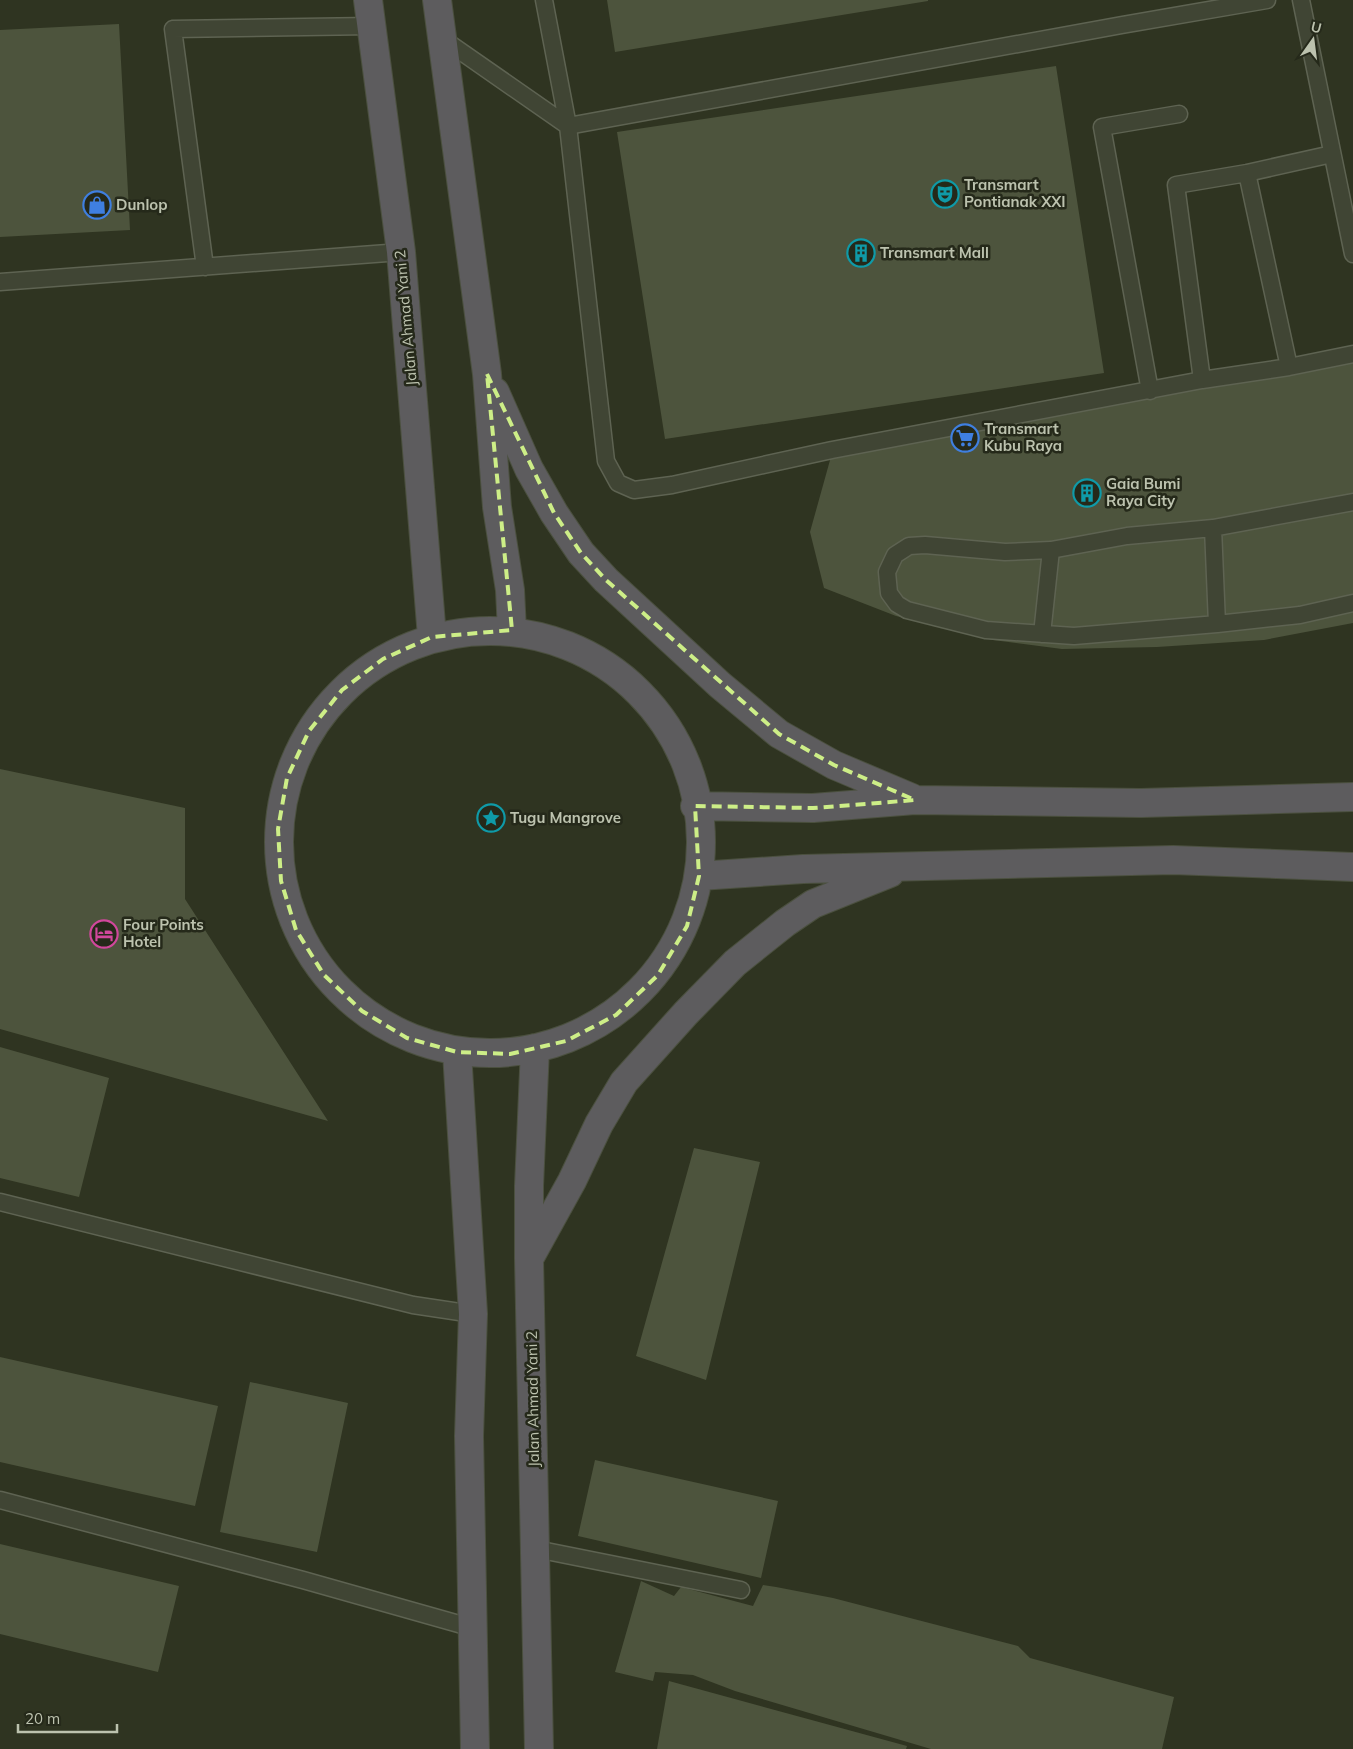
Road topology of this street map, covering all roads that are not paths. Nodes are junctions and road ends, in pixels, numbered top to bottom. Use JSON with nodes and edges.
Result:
{"nodes":[{"id":1,"x":437,"y":0,"type":"edge"},
{"id":2,"x":544,"y":0,"type":"edge"},
{"id":3,"x":1267,"y":0,"type":"edge"},
{"id":4,"x":1301,"y":0,"type":"edge"},
{"id":5,"x":370,"y":13,"type":"edge"},
{"id":6,"x":443,"y":39,"type":"junction"},
{"id":7,"x":1179,"y":114,"type":"dead end"},
{"id":8,"x":568,"y":126,"type":"junction"},
{"id":9,"x":1332,"y":154,"type":"junction"},
{"id":10,"x":1247,"y":173,"type":"junction"},
{"id":11,"x":401,"y":252,"type":"junction"},
{"id":12,"x":1353,"y":254,"type":"edge"},
{"id":13,"x":205,"y":267,"type":"junction"},
{"id":14,"x":0,"y":282,"type":"edge"},
{"id":15,"x":1353,"y":354,"type":"edge"},
{"id":16,"x":1290,"y":367,"type":"junction"},
{"id":17,"x":487,"y":374,"type":"junction"},
{"id":18,"x":1202,"y":380,"type":"junction"},
{"id":19,"x":1150,"y":391,"type":"junction"},
{"id":20,"x":1353,"y":502,"type":"edge"},
{"id":21,"x":1213,"y":528,"type":"junction"},
{"id":22,"x":1051,"y":550,"type":"junction"},
{"id":23,"x":1353,"y":603,"type":"edge"},
{"id":24,"x":1217,"y":624,"type":"junction"},
{"id":25,"x":512,"y":631,"type":"junction"},
{"id":26,"x":1042,"y":634,"type":"junction"},
{"id":27,"x":432,"y":638,"type":"junction"},
{"id":28,"x":1353,"y":797,"type":"edge"},
{"id":29,"x":915,"y":800,"type":"junction"},
{"id":30,"x":695,"y":806,"type":"junction"},
{"id":31,"x":908,"y":866,"type":"junction"},
{"id":32,"x":1353,"y":867,"type":"edge"},
{"id":33,"x":699,"y":876,"type":"junction"},
{"id":34,"x":535,"y":1048,"type":"junction"},
{"id":35,"x":457,"y":1052,"type":"junction"},
{"id":36,"x":0,"y":1202,"type":"edge"},
{"id":37,"x":530,"y":1259,"type":"junction"},
{"id":38,"x":473,"y":1314,"type":"junction"},
{"id":39,"x":0,"y":1500,"type":"edge"},
{"id":40,"x":536,"y":1549,"type":"junction"},
{"id":41,"x":741,"y":1590,"type":"dead end"},
{"id":42,"x":473,"y":1628,"type":"junction"},
{"id":43,"x":475,"y":1749,"type":"edge"},
{"id":44,"x":539,"y":1749,"type":"edge"}],
"edges":[{"from":1,"to":6,"type":"highway"},
{"from":2,"to":8,"type":"lane"},
{"from":3,"to":8,"type":"lane"},
{"from":4,"to":9,"type":"lane"},
{"from":5,"to":11,"type":"highway","name":"Jalan Ahmad Yani 2"},
{"from":5,"to":13,"type":"lane"},
{"from":6,"to":8,"type":"lane"},
{"from":6,"to":17,"type":"highway"},
{"from":7,"to":19,"type":"lane"},
{"from":8,"to":19,"type":"lane"},
{"from":9,"to":10,"type":"lane"},
{"from":9,"to":12,"type":"lane"},
{"from":10,"to":16,"type":"lane"},
{"from":10,"to":18,"type":"lane"},
{"from":11,"to":13,"type":"lane"},
{"from":11,"to":27,"type":"highway","name":"Jalan Ahmad Yani 2"},
{"from":13,"to":14,"type":"lane"},
{"from":15,"to":16,"type":"lane"},
{"from":16,"to":18,"type":"lane"},
{"from":17,"to":25,"type":"highway"},
{"from":17,"to":29,"type":"highway"},
{"from":18,"to":19,"type":"lane"},
{"from":20,"to":21,"type":"lane"},
{"from":21,"to":22,"type":"lane"},
{"from":21,"to":24,"type":"lane"},
{"from":22,"to":26,"type":"lane"},
{"from":22,"to":26,"type":"lane"},
{"from":23,"to":24,"type":"lane"},
{"from":24,"to":26,"type":"lane"},
{"from":25,"to":27,"type":"highway"},
{"from":25,"to":30,"type":"highway"},
{"from":27,"to":35,"type":"highway"},
{"from":28,"to":29,"type":"highway"},
{"from":29,"to":30,"type":"highway"},
{"from":30,"to":33,"type":"highway"},
{"from":31,"to":32,"type":"highway"},
{"from":31,"to":33,"type":"highway"},
{"from":31,"to":37,"type":"highway"},
{"from":33,"to":34,"type":"highway"},
{"from":34,"to":35,"type":"highway"},
{"from":34,"to":37,"type":"highway","name":"Jalan Ahmad Yani 2"},
{"from":35,"to":38,"type":"highway"},
{"from":36,"to":38,"type":"lane"},
{"from":37,"to":40,"type":"highway","name":"Jalan Ahmad Yani 2"},
{"from":38,"to":42,"type":"highway"},
{"from":39,"to":42,"type":"lane"},
{"from":40,"to":41,"type":"lane"},
{"from":40,"to":44,"type":"highway","name":"Jalan Ahmad Yani 2"},
{"from":42,"to":43,"type":"highway"}]}
